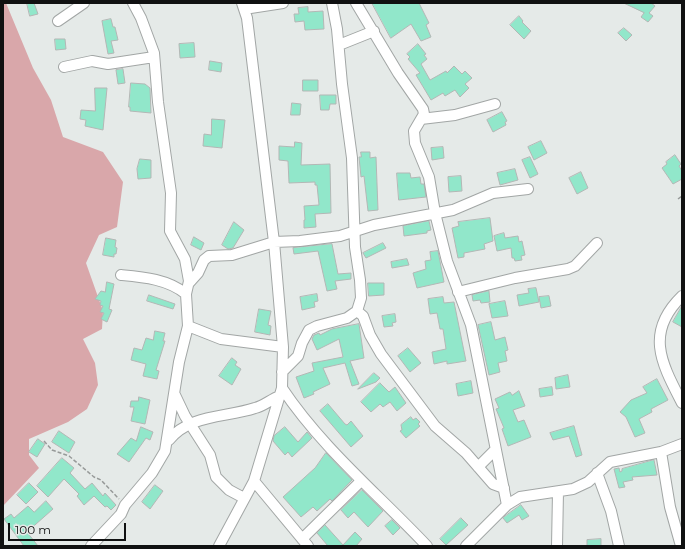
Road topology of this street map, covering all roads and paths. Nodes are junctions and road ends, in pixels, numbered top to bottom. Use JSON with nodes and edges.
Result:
{"nodes":[{"id":1,"x":84,"y":3,"type":"edge"},
{"id":2,"x":133,"y":3,"type":"edge"},
{"id":3,"x":283,"y":3,"type":"edge"},
{"id":4,"x":332,"y":3,"type":"edge"},
{"id":5,"x":356,"y":3,"type":"edge"},
{"id":6,"x":243,"y":6,"type":"edge"},
{"id":7,"x":58,"y":21,"type":"dead end"},
{"id":8,"x":374,"y":31,"type":"junction"},
{"id":9,"x":339,"y":45,"type":"junction"},
{"id":10,"x":154,"y":57,"type":"junction"},
{"id":11,"x":64,"y":67,"type":"dead end"},
{"id":12,"x":495,"y":104,"type":"dead end"},
{"id":13,"x":421,"y":119,"type":"junction"},
{"id":14,"x":528,"y":189,"type":"dead end"},
{"id":15,"x":682,"y":196,"type":"edge"},
{"id":16,"x":678,"y":199,"type":"dead end"},
{"id":17,"x":435,"y":213,"type":"junction"},
{"id":18,"x":354,"y":232,"type":"junction"},
{"id":19,"x":274,"y":242,"type":"junction"},
{"id":20,"x":597,"y":243,"type":"dead end"},
{"id":21,"x":121,"y":275,"type":"dead end"},
{"id":22,"x":189,"y":283,"type":"junction"},
{"id":23,"x":458,"y":292,"type":"junction"},
{"id":24,"x":186,"y":294,"type":"junction"},
{"id":25,"x":682,"y":296,"type":"edge"},
{"id":26,"x":356,"y":310,"type":"junction"},
{"id":27,"x":188,"y":326,"type":"junction"},
{"id":28,"x":283,"y":347,"type":"junction"},
{"id":29,"x":282,"y":372,"type":"junction"},
{"id":30,"x":281,"y":392,"type":"junction"},
{"id":31,"x":175,"y":395,"type":"junction"},
{"id":32,"x":682,"y":403,"type":"edge"},
{"id":33,"x":190,"y":424,"type":"junction"},
{"id":34,"x":169,"y":440,"type":"junction"},
{"id":35,"x":44,"y":442,"type":"dead end"},
{"id":36,"x":682,"y":444,"type":"edge"},
{"id":37,"x":495,"y":450,"type":"junction"},
{"id":38,"x":661,"y":452,"type":"junction"},
{"id":39,"x":478,"y":467,"type":"junction"},
{"id":40,"x":597,"y":474,"type":"junction"},
{"id":41,"x":254,"y":481,"type":"junction"},
{"id":42,"x":361,"y":481,"type":"junction"},
{"id":43,"x":504,"y":488,"type":"junction"},
{"id":44,"x":558,"y":492,"type":"junction"},
{"id":45,"x":244,"y":498,"type":"junction"},
{"id":46,"x":125,"y":505,"type":"junction"},
{"id":47,"x":507,"y":505,"type":"junction"},
{"id":48,"x":305,"y":543,"type":"edge"},
{"id":49,"x":91,"y":546,"type":"edge"},
{"id":50,"x":219,"y":546,"type":"edge"},
{"id":51,"x":427,"y":546,"type":"edge"},
{"id":52,"x":466,"y":546,"type":"edge"},
{"id":53,"x":557,"y":546,"type":"edge"},
{"id":54,"x":619,"y":546,"type":"edge"},
{"id":55,"x":681,"y":546,"type":"edge"}],
"edges":[{"from":1,"to":7,"type":"street"},
{"from":2,"to":10,"type":"street"},
{"from":3,"to":6,"type":"street"},
{"from":4,"to":9,"type":"street"},
{"from":5,"to":8,"type":"street"},
{"from":6,"to":19,"type":"street"},
{"from":8,"to":9,"type":"street"},
{"from":8,"to":13,"type":"street"},
{"from":9,"to":18,"type":"street"},
{"from":10,"to":11,"type":"street"},
{"from":10,"to":22,"type":"street"},
{"from":12,"to":13,"type":"street"},
{"from":13,"to":17,"type":"street"},
{"from":14,"to":17,"type":"street"},
{"from":15,"to":16,"type":"path"},
{"from":17,"to":18,"type":"street"},
{"from":17,"to":23,"type":"street"},
{"from":18,"to":19,"type":"street"},
{"from":18,"to":26,"type":"street"},
{"from":19,"to":22,"type":"street"},
{"from":19,"to":28,"type":"street"},
{"from":20,"to":23,"type":"street"},
{"from":21,"to":24,"type":"street"},
{"from":22,"to":24,"type":"street"},
{"from":23,"to":37,"type":"street"},
{"from":24,"to":27,"type":"street"},
{"from":25,"to":32,"type":"street"},
{"from":26,"to":29,"type":"street"},
{"from":26,"to":39,"type":"street"},
{"from":27,"to":28,"type":"street"},
{"from":27,"to":31,"type":"street"},
{"from":28,"to":29,"type":"street"},
{"from":29,"to":30,"type":"street"},
{"from":30,"to":33,"type":"street"},
{"from":30,"to":41,"type":"street"},
{"from":30,"to":42,"type":"street"},
{"from":31,"to":33,"type":"street"},
{"from":31,"to":34,"type":"street"},
{"from":33,"to":34,"type":"street"},
{"from":33,"to":45,"type":"street"},
{"from":34,"to":46,"type":"street"},
{"from":35,"to":46,"type":"path"},
{"from":36,"to":38,"type":"street"},
{"from":37,"to":39,"type":"street"},
{"from":37,"to":43,"type":"street"},
{"from":38,"to":40,"type":"street"},
{"from":38,"to":55,"type":"street"},
{"from":39,"to":43,"type":"street"},
{"from":40,"to":44,"type":"street"},
{"from":40,"to":54,"type":"street"},
{"from":41,"to":45,"type":"street"},
{"from":41,"to":48,"type":"street"},
{"from":42,"to":48,"type":"street"},
{"from":42,"to":51,"type":"street"},
{"from":43,"to":47,"type":"street"},
{"from":44,"to":47,"type":"street"},
{"from":44,"to":53,"type":"street"},
{"from":45,"to":50,"type":"street"},
{"from":46,"to":49,"type":"street"},
{"from":47,"to":52,"type":"street"}]}
